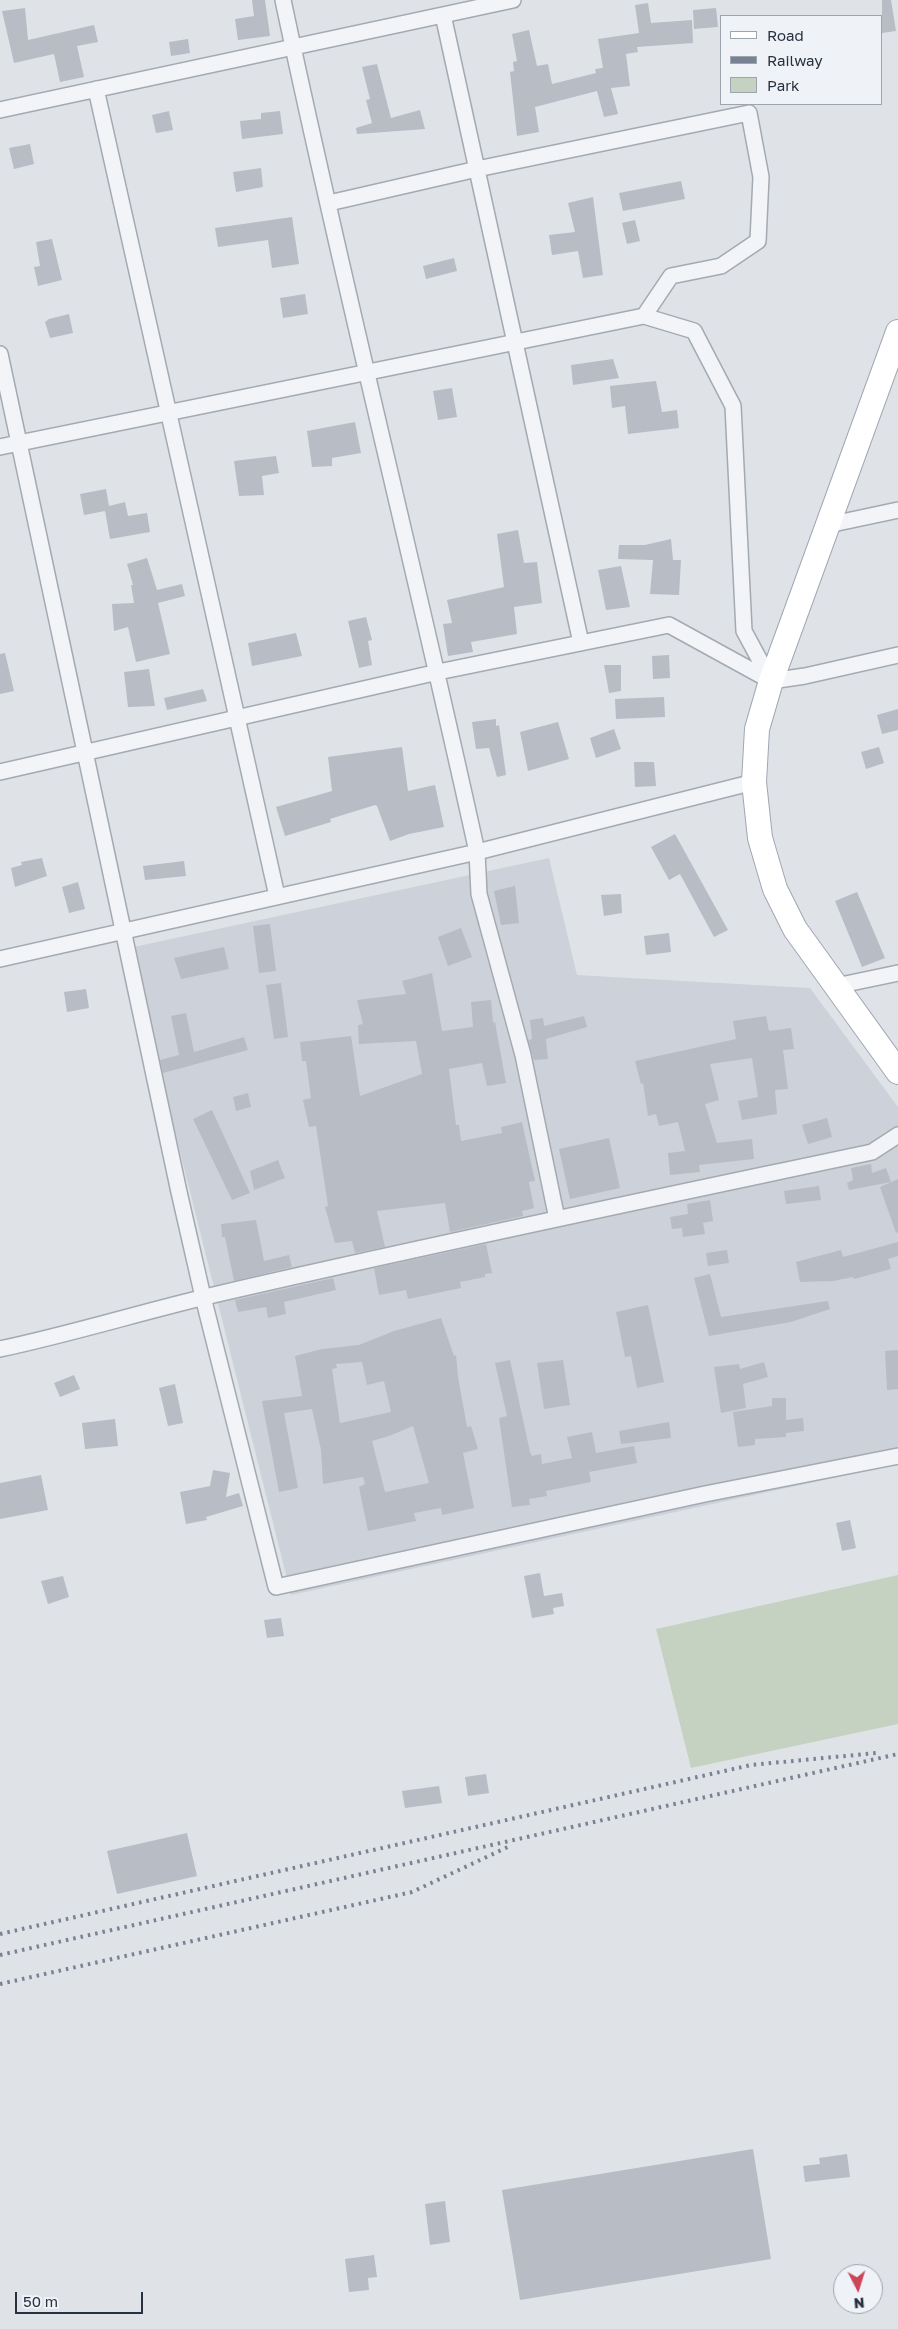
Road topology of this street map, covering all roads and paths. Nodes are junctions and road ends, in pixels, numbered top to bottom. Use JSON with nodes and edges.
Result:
{"nodes":[{"id":1,"x":283,"y":0,"type":"edge"},
{"id":2,"x":513,"y":0,"type":"edge"},
{"id":3,"x":443,"y":15,"type":"junction"},
{"id":4,"x":293,"y":47,"type":"junction"},
{"id":5,"x":96,"y":89,"type":"junction"},
{"id":6,"x":0,"y":110,"type":"edge"},
{"id":7,"x":477,"y":169,"type":"junction"},
{"id":8,"x":329,"y":203,"type":"junction"},
{"id":9,"x":644,"y":316,"type":"junction"},
{"id":10,"x":898,"y":332,"type":"edge"},
{"id":11,"x":516,"y":340,"type":"junction"},
{"id":12,"x":0,"y":354,"type":"edge"},
{"id":13,"x":367,"y":373,"type":"junction"},
{"id":14,"x":168,"y":413,"type":"junction"},
{"id":15,"x":20,"y":443,"type":"junction"},
{"id":16,"x":0,"y":447,"type":"edge"},
{"id":17,"x":898,"y":510,"type":"edge"},
{"id":18,"x":828,"y":525,"type":"junction"},
{"id":19,"x":581,"y":643,"type":"junction"},
{"id":20,"x":898,"y":655,"type":"edge"},
{"id":21,"x":438,"y":672,"type":"junction"},
{"id":22,"x":771,"y":681,"type":"junction"},
{"id":23,"x":238,"y":718,"type":"junction"},
{"id":24,"x":86,"y":754,"type":"junction"},
{"id":25,"x":0,"y":772,"type":"edge"},
{"id":26,"x":754,"y":782,"type":"junction"},
{"id":27,"x":477,"y":852,"type":"junction"},
{"id":28,"x":277,"y":896,"type":"junction"},
{"id":29,"x":122,"y":930,"type":"junction"},
{"id":30,"x":0,"y":959,"type":"edge"},
{"id":31,"x":898,"y":972,"type":"edge"},
{"id":32,"x":836,"y":986,"type":"junction"},
{"id":33,"x":898,"y":1072,"type":"edge"},
{"id":34,"x":898,"y":1135,"type":"edge"},
{"id":35,"x":558,"y":1219,"type":"junction"},
{"id":36,"x":203,"y":1297,"type":"junction"},
{"id":37,"x":0,"y":1349,"type":"edge"},
{"id":38,"x":898,"y":1456,"type":"edge"}],
"edges":[{"from":1,"to":4,"type":"street"},
{"from":2,"to":3,"type":"street"},
{"from":3,"to":4,"type":"street"},
{"from":3,"to":7,"type":"street"},
{"from":4,"to":5,"type":"street"},
{"from":4,"to":8,"type":"street"},
{"from":5,"to":6,"type":"street"},
{"from":5,"to":14,"type":"street"},
{"from":7,"to":8,"type":"street"},
{"from":7,"to":9,"type":"street"},
{"from":7,"to":11,"type":"street"},
{"from":8,"to":13,"type":"street"},
{"from":9,"to":11,"type":"street"},
{"from":9,"to":22,"type":"street"},
{"from":10,"to":18,"type":"main road"},
{"from":11,"to":13,"type":"street"},
{"from":11,"to":19,"type":"street"},
{"from":12,"to":15,"type":"street"},
{"from":13,"to":14,"type":"street"},
{"from":13,"to":21,"type":"street"},
{"from":14,"to":15,"type":"street"},
{"from":14,"to":23,"type":"street"},
{"from":15,"to":16,"type":"street"},
{"from":15,"to":24,"type":"street"},
{"from":17,"to":18,"type":"street"},
{"from":18,"to":22,"type":"main road"},
{"from":19,"to":21,"type":"street"},
{"from":19,"to":22,"type":"street"},
{"from":20,"to":22,"type":"street"},
{"from":21,"to":23,"type":"street"},
{"from":21,"to":27,"type":"street"},
{"from":22,"to":26,"type":"main road"},
{"from":23,"to":24,"type":"street"},
{"from":23,"to":28,"type":"street"},
{"from":24,"to":25,"type":"street"},
{"from":24,"to":29,"type":"street"},
{"from":26,"to":27,"type":"street"},
{"from":26,"to":32,"type":"main road"},
{"from":27,"to":28,"type":"street"},
{"from":27,"to":35,"type":"street"},
{"from":28,"to":29,"type":"street"},
{"from":29,"to":30,"type":"street"},
{"from":29,"to":36,"type":"street"},
{"from":31,"to":32,"type":"street"},
{"from":32,"to":33,"type":"main road"},
{"from":34,"to":35,"type":"street"},
{"from":35,"to":36,"type":"street"},
{"from":36,"to":37,"type":"street"},
{"from":36,"to":38,"type":"street"}]}
